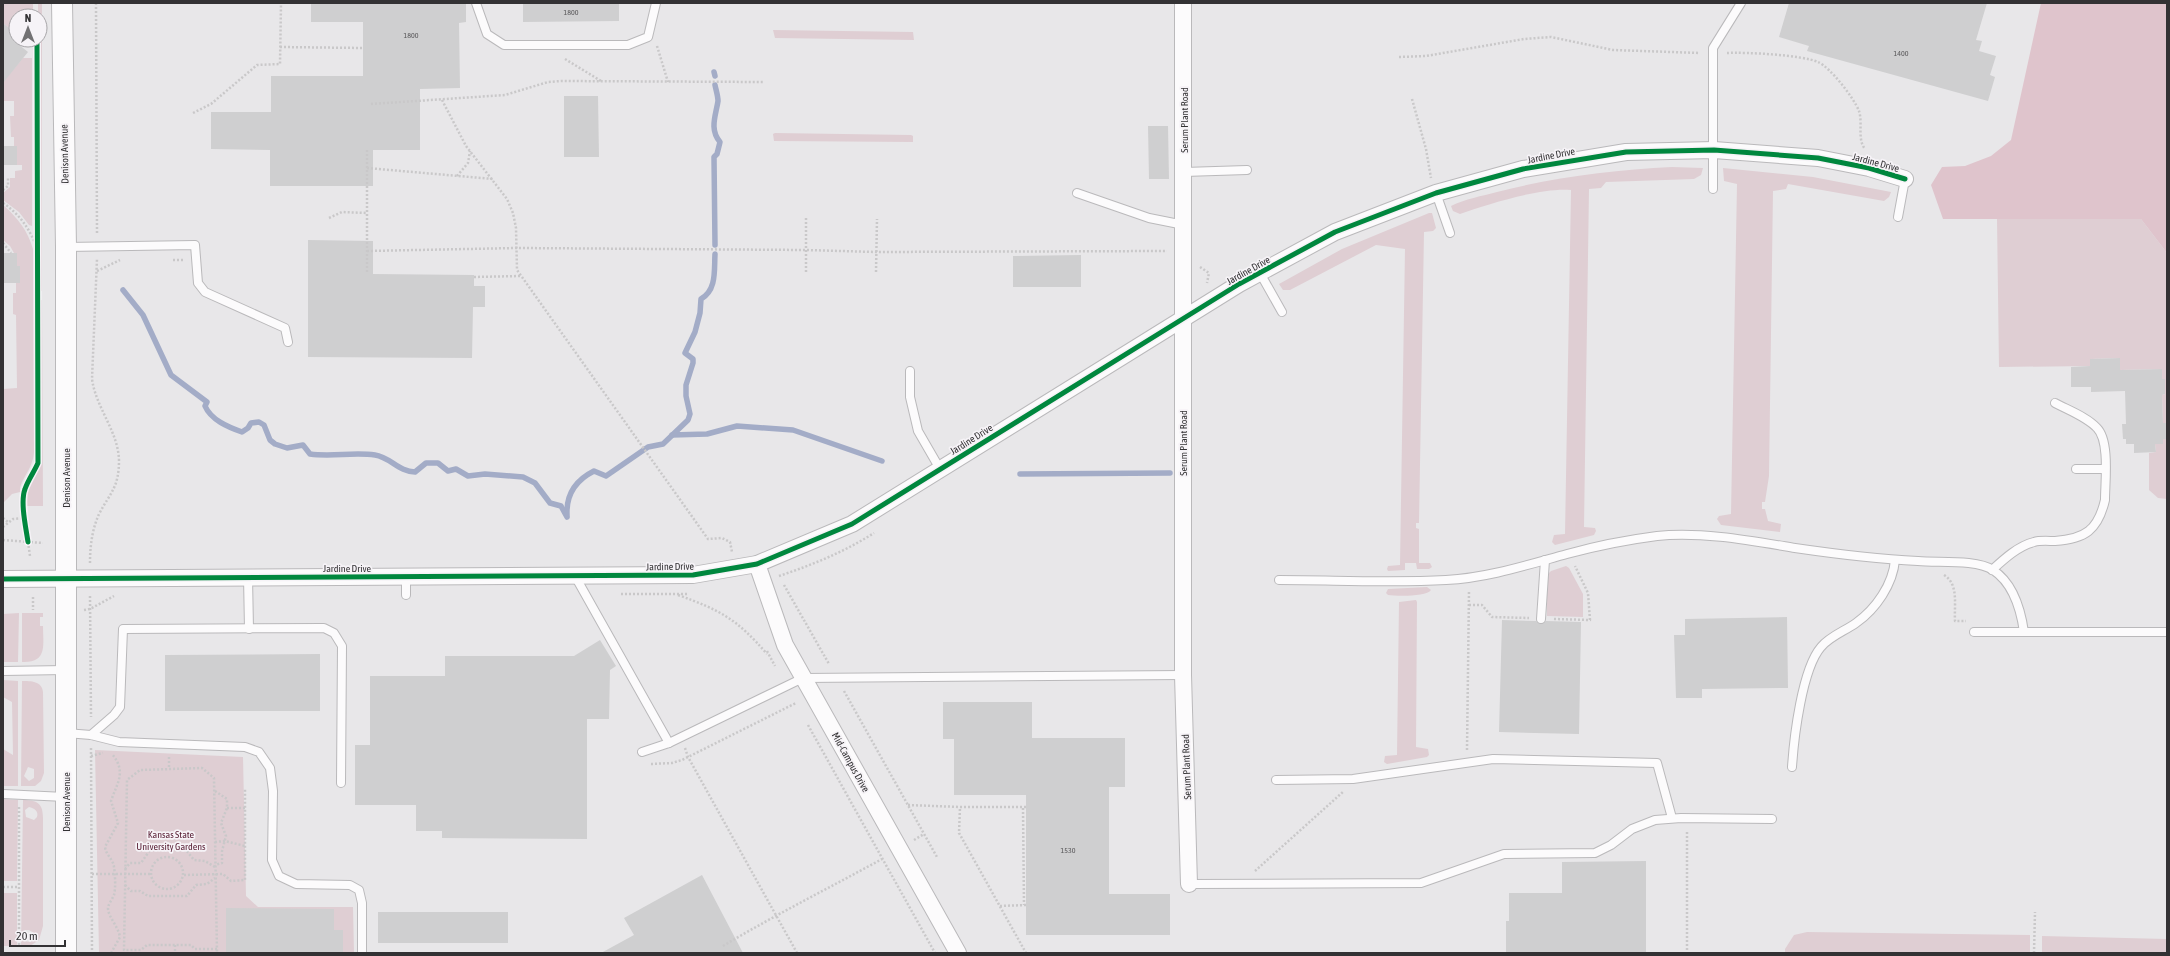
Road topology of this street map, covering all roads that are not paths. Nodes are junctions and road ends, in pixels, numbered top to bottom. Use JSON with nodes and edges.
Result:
{"nodes":[{"id":1,"x":62,"y":3,"type":"edge"},
{"id":2,"x":476,"y":3,"type":"edge"},
{"id":3,"x":656,"y":3,"type":"edge"},
{"id":4,"x":1183,"y":3,"type":"edge"},
{"id":5,"x":1741,"y":3,"type":"edge"},
{"id":6,"x":1714,"y":150,"type":"junction"},
{"id":7,"x":1247,"y":170,"type":"dead end"},
{"id":8,"x":1184,"y":172,"type":"junction"},
{"id":9,"x":1905,"y":179,"type":"joint"},
{"id":10,"x":1713,"y":189,"type":"dead end"},
{"id":11,"x":1436,"y":193,"type":"junction"},
{"id":12,"x":1077,"y":194,"type":"dead end"},
{"id":13,"x":1898,"y":217,"type":"dead end"},
{"id":14,"x":1184,"y":225,"type":"junction"},
{"id":15,"x":1450,"y":233,"type":"dead end"},
{"id":16,"x":66,"y":247,"type":"junction"},
{"id":17,"x":1260,"y":273,"type":"junction"},
{"id":18,"x":1282,"y":312,"type":"dead end"},
{"id":19,"x":1184,"y":318,"type":"junction"},
{"id":20,"x":288,"y":342,"type":"dead end"},
{"id":21,"x":910,"y":371,"type":"dead end"},
{"id":22,"x":2055,"y":403,"type":"dead end"},
{"id":23,"x":940,"y":469,"type":"junction"},
{"id":24,"x":2076,"y":469,"type":"dead end"},
{"id":25,"x":2105,"y":469,"type":"junction"},
{"id":26,"x":1545,"y":560,"type":"junction"},
{"id":27,"x":1895,"y":560,"type":"junction"},
{"id":28,"x":757,"y":564,"type":"junction"},
{"id":29,"x":1992,"y":570,"type":"junction"},
{"id":30,"x":406,"y":576,"type":"junction"},
{"id":31,"x":575,"y":576,"type":"junction"},
{"id":32,"x":248,"y":577,"type":"junction"},
{"id":33,"x":3,"y":578,"type":"edge"},
{"id":34,"x":66,"y":578,"type":"junction"},
{"id":35,"x":1279,"y":580,"type":"dead end"},
{"id":36,"x":406,"y":595,"type":"dead end"},
{"id":37,"x":1541,"y":619,"type":"dead end"},
{"id":38,"x":249,"y":629,"type":"junction"},
{"id":39,"x":1974,"y":632,"type":"road end"},
{"id":40,"x":2024,"y":632,"type":"junction"},
{"id":41,"x":2167,"y":632,"type":"edge"},
{"id":42,"x":66,"y":670,"type":"junction"},
{"id":43,"x":3,"y":671,"type":"edge"},
{"id":44,"x":1183,"y":675,"type":"junction"},
{"id":45,"x":804,"y":678,"type":"junction"},
{"id":46,"x":65,"y":733,"type":"junction"},
{"id":47,"x":91,"y":735,"type":"junction"},
{"id":48,"x":669,"y":742,"type":"junction"},
{"id":49,"x":642,"y":752,"type":"dead end"},
{"id":50,"x":1792,"y":767,"type":"dead end"},
{"id":51,"x":1276,"y":780,"type":"dead end"},
{"id":52,"x":341,"y":783,"type":"dead end"},
{"id":53,"x":3,"y":794,"type":"edge"},
{"id":54,"x":66,"y":797,"type":"junction"},
{"id":55,"x":1672,"y":818,"type":"junction"},
{"id":56,"x":1772,"y":819,"type":"dead end"},
{"id":57,"x":1189,"y":884,"type":"joint"},
{"id":58,"x":66,"y":953,"type":"edge"},
{"id":59,"x":362,"y":953,"type":"edge"},
{"id":60,"x":958,"y":953,"type":"edge"}],
"edges":[{"from":1,"to":16,"type":"street","name":"Denison Avenue"},
{"from":2,"to":3,"type":"lane"},
{"from":4,"to":8,"type":"street","name":"Serum Plant Road"},
{"from":5,"to":6,"type":"lane"},
{"from":6,"to":9,"type":"street","name":"Jardine Drive"},
{"from":6,"to":10,"type":"lane"},
{"from":6,"to":11,"type":"street","name":"Jardine Drive"},
{"from":7,"to":8,"type":"lane"},
{"from":8,"to":14,"type":"street","name":"Serum Plant Road"},
{"from":9,"to":13,"type":"lane"},
{"from":11,"to":15,"type":"lane"},
{"from":11,"to":17,"type":"street","name":"Jardine Drive"},
{"from":12,"to":14,"type":"lane"},
{"from":14,"to":19,"type":"street","name":"Serum Plant Road"},
{"from":16,"to":20,"type":"lane"},
{"from":16,"to":34,"type":"street","name":"Denison Avenue"},
{"from":17,"to":18,"type":"lane"},
{"from":17,"to":19,"type":"street","name":"Jardine Drive"},
{"from":19,"to":23,"type":"street","name":"Jardine Drive"},
{"from":19,"to":44,"type":"street","name":"Serum Plant Road"},
{"from":21,"to":23,"type":"lane"},
{"from":22,"to":25,"type":"lane"},
{"from":23,"to":28,"type":"street","name":"Jardine Drive"},
{"from":24,"to":25,"type":"lane"},
{"from":25,"to":29,"type":"lane"},
{"from":26,"to":27,"type":"lane"},
{"from":26,"to":35,"type":"lane"},
{"from":26,"to":37,"type":"lane"},
{"from":27,"to":29,"type":"lane"},
{"from":27,"to":50,"type":"lane"},
{"from":28,"to":31,"type":"street","name":"Jardine Drive"},
{"from":28,"to":45,"type":"street","name":"Mid-Campus Drive"},
{"from":29,"to":40,"type":"lane"},
{"from":30,"to":31,"type":"street","name":"Jardine Drive"},
{"from":30,"to":32,"type":"street","name":"Jardine Drive"},
{"from":30,"to":36,"type":"lane"},
{"from":31,"to":48,"type":"lane"},
{"from":32,"to":34,"type":"street","name":"Jardine Drive"},
{"from":32,"to":38,"type":"lane"},
{"from":33,"to":34,"type":"street","name":"Jardine Drive"},
{"from":34,"to":42,"type":"street","name":"Denison Avenue"},
{"from":38,"to":47,"type":"lane"},
{"from":38,"to":52,"type":"lane"},
{"from":39,"to":40,"type":"lane"},
{"from":40,"to":41,"type":"lane"},
{"from":42,"to":43,"type":"lane"},
{"from":42,"to":46,"type":"street","name":"Denison Avenue"},
{"from":44,"to":45,"type":"lane"},
{"from":44,"to":57,"type":"street","name":"Serum Plant Road"},
{"from":45,"to":48,"type":"lane"},
{"from":45,"to":60,"type":"street","name":"Mid-Campus Drive"},
{"from":46,"to":47,"type":"lane"},
{"from":46,"to":54,"type":"street","name":"Denison Avenue"},
{"from":47,"to":59,"type":"lane"},
{"from":48,"to":49,"type":"lane"},
{"from":51,"to":55,"type":"lane"},
{"from":53,"to":54,"type":"lane"},
{"from":54,"to":58,"type":"street","name":"Denison Avenue"},
{"from":55,"to":56,"type":"lane"},
{"from":55,"to":57,"type":"lane"}]}
